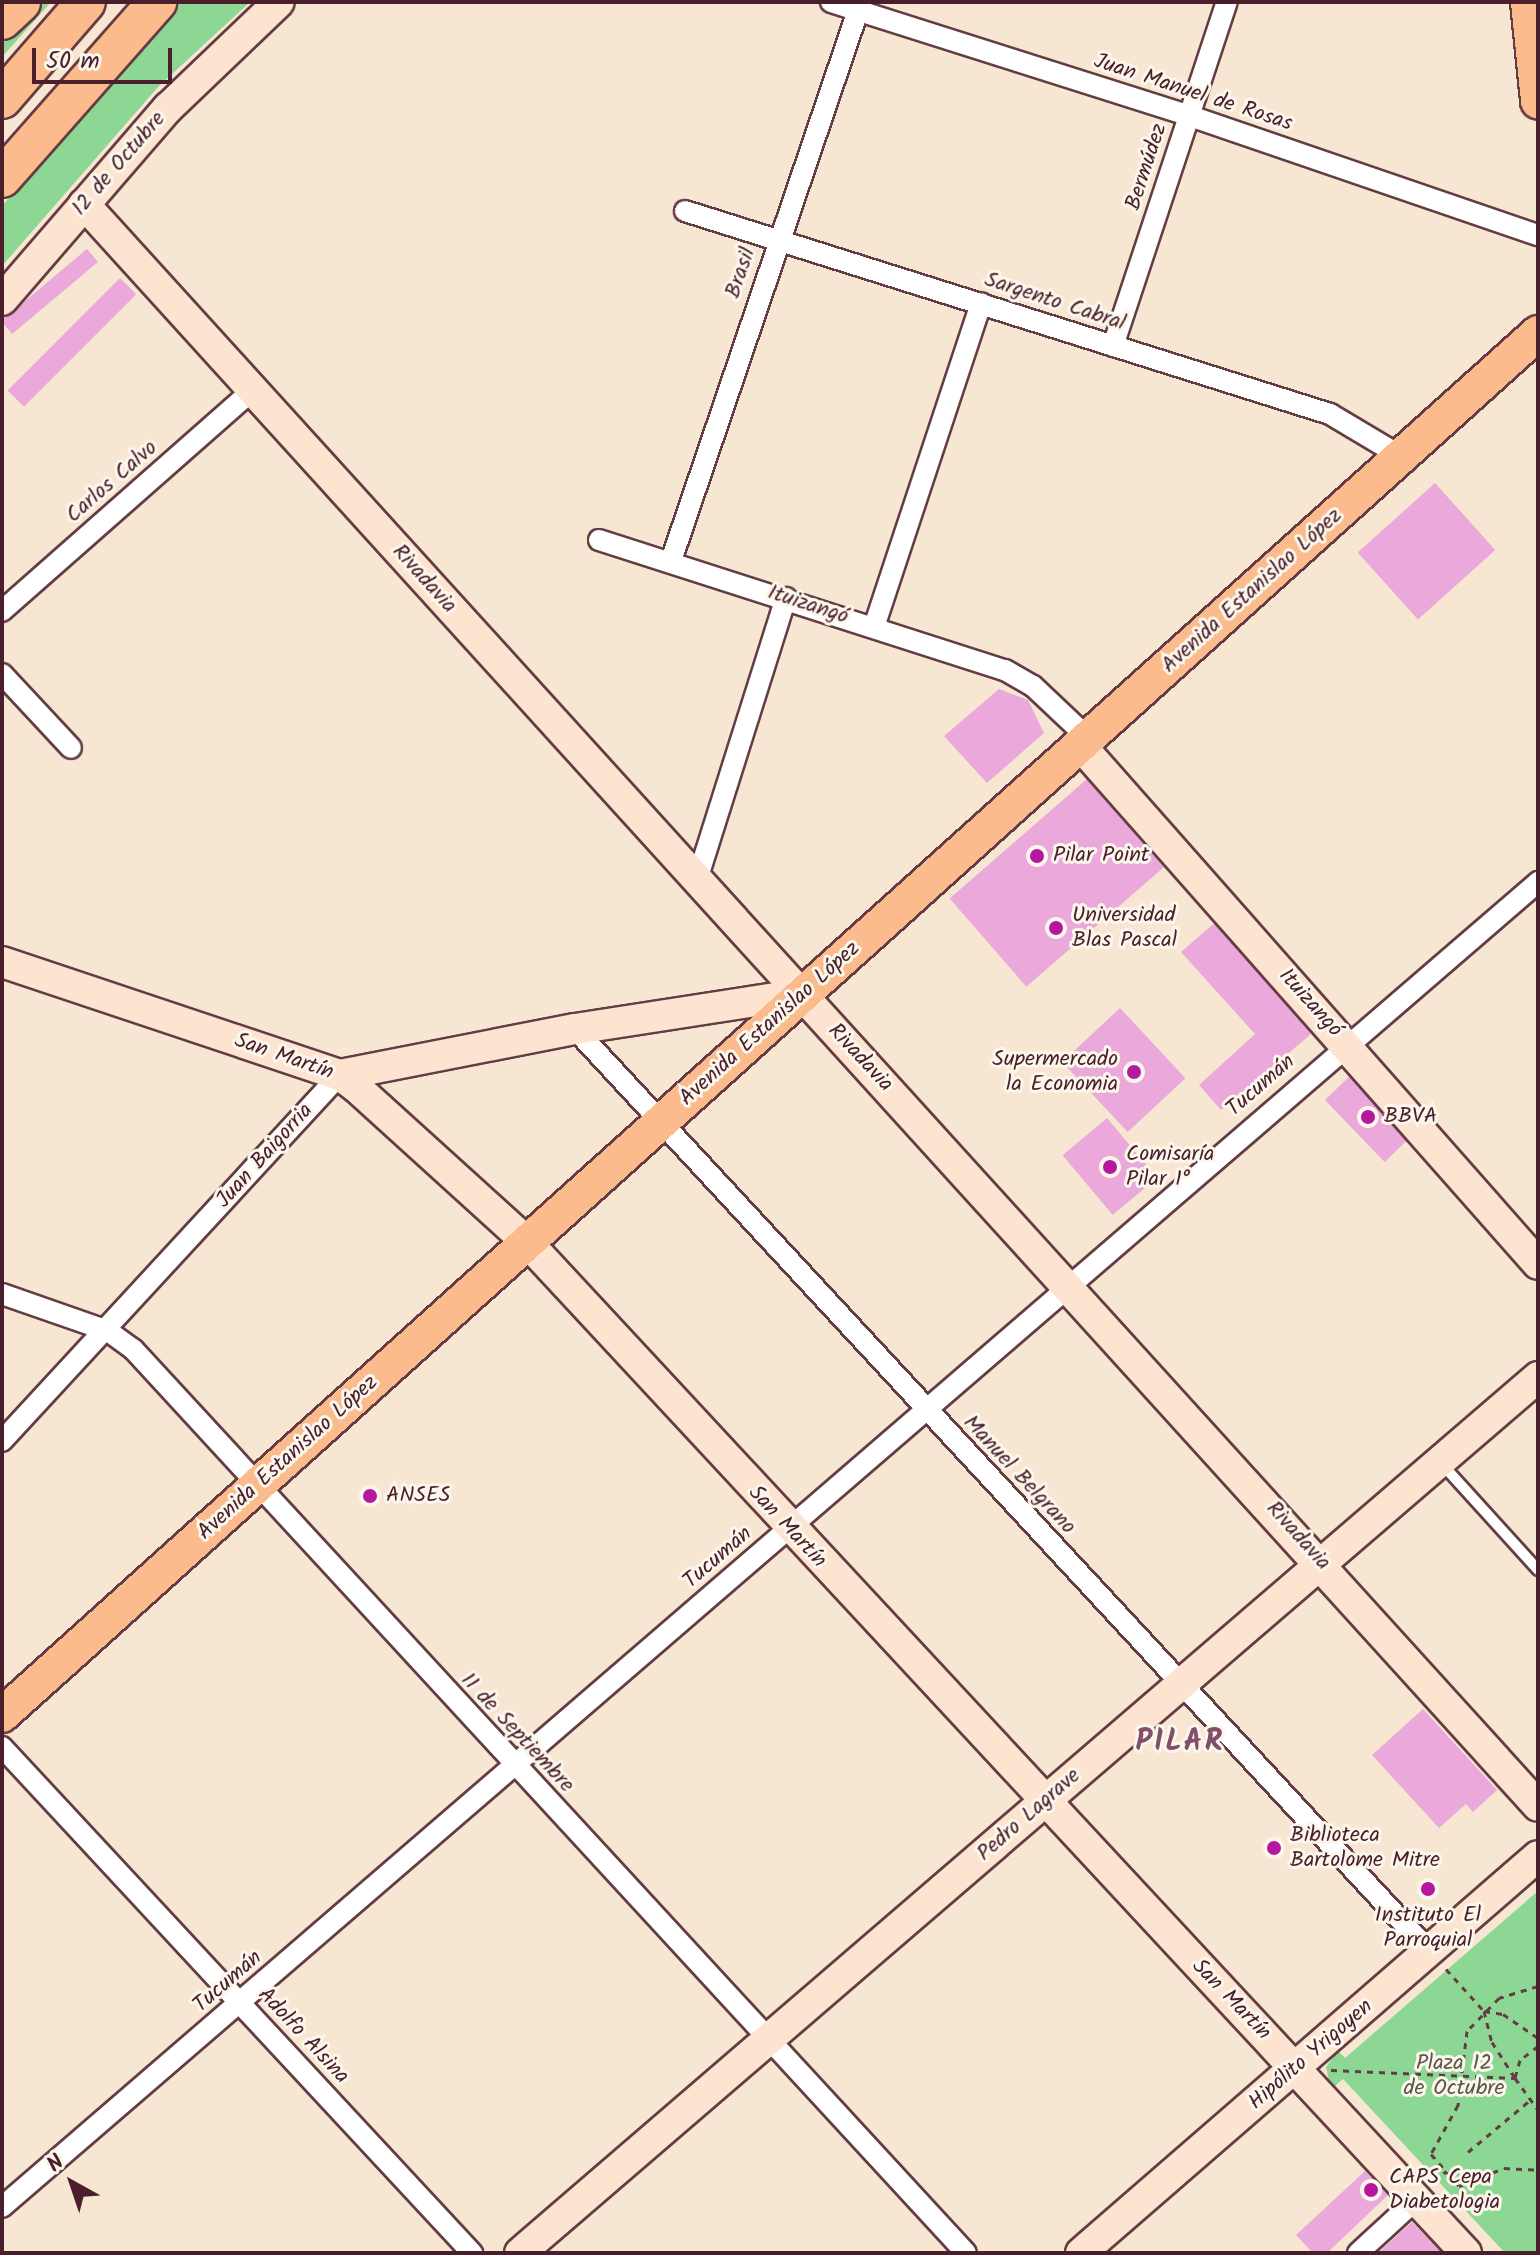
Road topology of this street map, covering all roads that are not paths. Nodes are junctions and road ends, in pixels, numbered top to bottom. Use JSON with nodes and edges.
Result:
{"nodes":[{"id":1,"x":21,"y":2,"type":"edge"},
{"id":2,"x":86,"y":2,"type":"edge"},
{"id":3,"x":157,"y":2,"type":"edge"},
{"id":4,"x":279,"y":2,"type":"edge"},
{"id":5,"x":831,"y":2,"type":"edge"},
{"id":6,"x":1227,"y":2,"type":"edge"},
{"id":7,"x":1528,"y":2,"type":"edge"},
{"id":8,"x":859,"y":6,"type":"edge"},
{"id":9,"x":2,"y":20,"type":"edge"},
{"id":10,"x":2,"y":99,"type":"edge"},
{"id":11,"x":1538,"y":101,"type":"edge"},
{"id":12,"x":1190,"y":116,"type":"junction"},
{"id":13,"x":2,"y":178,"type":"edge"},
{"id":14,"x":84,"y":204,"type":"junction"},
{"id":15,"x":685,"y":211,"type":"dead end"},
{"id":16,"x":1538,"y":235,"type":"edge"},
{"id":17,"x":778,"y":239,"type":"junction"},
{"id":18,"x":2,"y":300,"type":"edge"},
{"id":19,"x":981,"y":303,"type":"junction"},
{"id":20,"x":1538,"y":333,"type":"edge"},
{"id":21,"x":1113,"y":346,"type":"junction"},
{"id":22,"x":254,"y":389,"type":"junction"},
{"id":23,"x":1402,"y":457,"type":"junction"},
{"id":24,"x":599,"y":540,"type":"dead end"},
{"id":25,"x":671,"y":561,"type":"junction"},
{"id":26,"x":786,"y":598,"type":"junction"},
{"id":27,"x":2,"y":611,"type":"edge"},
{"id":28,"x":874,"y":627,"type":"junction"},
{"id":29,"x":2,"y":674,"type":"edge"},
{"id":30,"x":1084,"y":741,"type":"junction"},
{"id":31,"x":71,"y":748,"type":"dead end"},
{"id":32,"x":1538,"y":882,"type":"edge"},
{"id":33,"x":696,"y":883,"type":"junction"},
{"id":34,"x":2,"y":962,"type":"edge"},
{"id":35,"x":801,"y":994,"type":"junction"},
{"id":36,"x":575,"y":1029,"type":"junction"},
{"id":37,"x":1346,"y":1044,"type":"junction"},
{"id":38,"x":340,"y":1075,"type":"junction"},
{"id":39,"x":661,"y":1123,"type":"junction"},
{"id":40,"x":526,"y":1241,"type":"junction"},
{"id":41,"x":1538,"y":1264,"type":"edge"},
{"id":42,"x":1067,"y":1284,"type":"junction"},
{"id":43,"x":2,"y":1294,"type":"edge"},
{"id":44,"x":108,"y":1331,"type":"junction"},
{"id":45,"x":1538,"y":1377,"type":"edge"},
{"id":46,"x":925,"y":1408,"type":"junction"},
{"id":47,"x":2,"y":1441,"type":"edge"},
{"id":48,"x":1440,"y":1463,"type":"junction"},
{"id":49,"x":258,"y":1486,"type":"junction"},
{"id":50,"x":788,"y":1528,"type":"junction"},
{"id":51,"x":1324,"y":1564,"type":"junction"},
{"id":52,"x":1538,"y":1570,"type":"edge"},
{"id":53,"x":1181,"y":1684,"type":"junction"},
{"id":54,"x":2,"y":1715,"type":"edge"},
{"id":55,"x":2,"y":1747,"type":"edge"},
{"id":56,"x":516,"y":1768,"type":"junction"},
{"id":57,"x":1043,"y":1803,"type":"junction"},
{"id":58,"x":1538,"y":1806,"type":"edge"},
{"id":59,"x":1538,"y":1856,"type":"edge"},
{"id":60,"x":1430,"y":1952,"type":"junction"},
{"id":61,"x":240,"y":2003,"type":"junction"},
{"id":62,"x":769,"y":2040,"type":"junction"},
{"id":63,"x":1296,"y":2068,"type":"junction"},
{"id":64,"x":1417,"y":2199,"type":"junction"},
{"id":65,"x":2,"y":2207,"type":"edge"},
{"id":66,"x":472,"y":2253,"type":"edge"},
{"id":67,"x":520,"y":2253,"type":"edge"},
{"id":68,"x":966,"y":2253,"type":"edge"},
{"id":69,"x":1081,"y":2253,"type":"edge"},
{"id":70,"x":1358,"y":2253,"type":"edge"},
{"id":71,"x":1466,"y":2253,"type":"edge"}],
"edges":[{"from":1,"to":9,"type":"highway"},
{"from":2,"to":10,"type":"highway"},
{"from":3,"to":13,"type":"highway"},
{"from":4,"to":14,"type":"street","name":"12 de Octubre"},
{"from":5,"to":8,"type":"street","name":"Juan Manuel de Rosas"},
{"from":6,"to":12,"type":"street","name":"Bermúdez"},
{"from":7,"to":11,"type":"main road"},
{"from":8,"to":12,"type":"street","name":"Juan Manuel de Rosas"},
{"from":8,"to":17,"type":"street","name":"Brasil"},
{"from":12,"to":16,"type":"street","name":"Juan Manuel de Rosas"},
{"from":12,"to":21,"type":"street","name":"Bermúdez"},
{"from":14,"to":18,"type":"street","name":"12 de Octubre"},
{"from":14,"to":22,"type":"street","name":"Rivadavia"},
{"from":15,"to":17,"type":"street","name":"Sargento Cabral"},
{"from":17,"to":19,"type":"street","name":"Sargento Cabral"},
{"from":17,"to":25,"type":"street","name":"Brasil"},
{"from":19,"to":21,"type":"street","name":"Sargento Cabral"},
{"from":19,"to":28,"type":"street"},
{"from":20,"to":23,"type":"main road","name":"Avenida Estanislao López"},
{"from":21,"to":23,"type":"street","name":"Sargento Cabral"},
{"from":22,"to":27,"type":"street","name":"Carlos Calvo"},
{"from":22,"to":33,"type":"street","name":"Rivadavia"},
{"from":23,"to":30,"type":"main road","name":"Avenida Estanislao López"},
{"from":24,"to":25,"type":"street","name":"Ituizangó"},
{"from":25,"to":26,"type":"street","name":"Ituizangó"},
{"from":26,"to":28,"type":"street","name":"Ituizangó"},
{"from":26,"to":33,"type":"street"},
{"from":28,"to":30,"type":"street","name":"Ituizangó"},
{"from":29,"to":31,"type":"street"},
{"from":30,"to":35,"type":"main road","name":"Avenida Estanislao López"},
{"from":30,"to":37,"type":"street","name":"Ituizangó"},
{"from":32,"to":37,"type":"street","name":"Tucumán"},
{"from":33,"to":35,"type":"street","name":"Rivadavia"},
{"from":34,"to":38,"type":"street","name":"San Martín"},
{"from":35,"to":36,"type":"street"},
{"from":35,"to":39,"type":"main road","name":"Avenida Estanislao López"},
{"from":35,"to":42,"type":"street","name":"Rivadavia"},
{"from":36,"to":38,"type":"street"},
{"from":36,"to":39,"type":"street","name":"Manuel Belgrano"},
{"from":37,"to":41,"type":"street","name":"Ituizangó"},
{"from":37,"to":42,"type":"street","name":"Tucumán"},
{"from":38,"to":40,"type":"street","name":"San Martín"},
{"from":38,"to":44,"type":"street","name":"Juan Baigorria"},
{"from":39,"to":40,"type":"main road","name":"Avenida Estanislao López"},
{"from":39,"to":46,"type":"street","name":"Manuel Belgrano"},
{"from":40,"to":49,"type":"main road","name":"Avenida Estanislao López"},
{"from":40,"to":50,"type":"street","name":"San Martín"},
{"from":42,"to":46,"type":"street","name":"Tucumán"},
{"from":42,"to":51,"type":"street","name":"Rivadavia"},
{"from":43,"to":44,"type":"street","name":"11 de Septiembre"},
{"from":44,"to":47,"type":"street","name":"Juan Baigorria"},
{"from":44,"to":49,"type":"street","name":"11 de Septiembre"},
{"from":45,"to":48,"type":"street","name":"Pedro Lagrave"},
{"from":46,"to":50,"type":"street","name":"Tucumán"},
{"from":46,"to":53,"type":"street","name":"Manuel Belgrano"},
{"from":48,"to":51,"type":"street","name":"Pedro Lagrave"},
{"from":48,"to":52,"type":"lane"},
{"from":49,"to":54,"type":"main road","name":"Avenida Estanislao López"},
{"from":49,"to":56,"type":"street","name":"11 de Septiembre"},
{"from":50,"to":56,"type":"street","name":"Tucumán"},
{"from":50,"to":57,"type":"street","name":"San Martín"},
{"from":51,"to":53,"type":"street","name":"Pedro Lagrave"},
{"from":51,"to":58,"type":"street","name":"Rivadavia"},
{"from":53,"to":57,"type":"street","name":"Pedro Lagrave"},
{"from":53,"to":60,"type":"street","name":"Manuel Belgrano"},
{"from":55,"to":61,"type":"street","name":"Adolfo Alsina"},
{"from":56,"to":61,"type":"street","name":"Tucumán"},
{"from":56,"to":62,"type":"street","name":"11 de Septiembre"},
{"from":57,"to":62,"type":"street","name":"Pedro Lagrave"},
{"from":57,"to":63,"type":"street","name":"San Martín"},
{"from":59,"to":60,"type":"street","name":"Hipólito Yrigoyen"},
{"from":60,"to":63,"type":"street","name":"Hipólito Yrigoyen"},
{"from":61,"to":65,"type":"street","name":"Tucumán"},
{"from":61,"to":66,"type":"street","name":"Adolfo Alsina"},
{"from":62,"to":67,"type":"street","name":"Pedro Lagrave"},
{"from":62,"to":68,"type":"street","name":"11 de Septiembre"},
{"from":63,"to":64,"type":"street","name":"San Martín"},
{"from":63,"to":69,"type":"street","name":"Hipólito Yrigoyen"},
{"from":64,"to":70,"type":"street"},
{"from":64,"to":71,"type":"street","name":"San Martín"}]}
